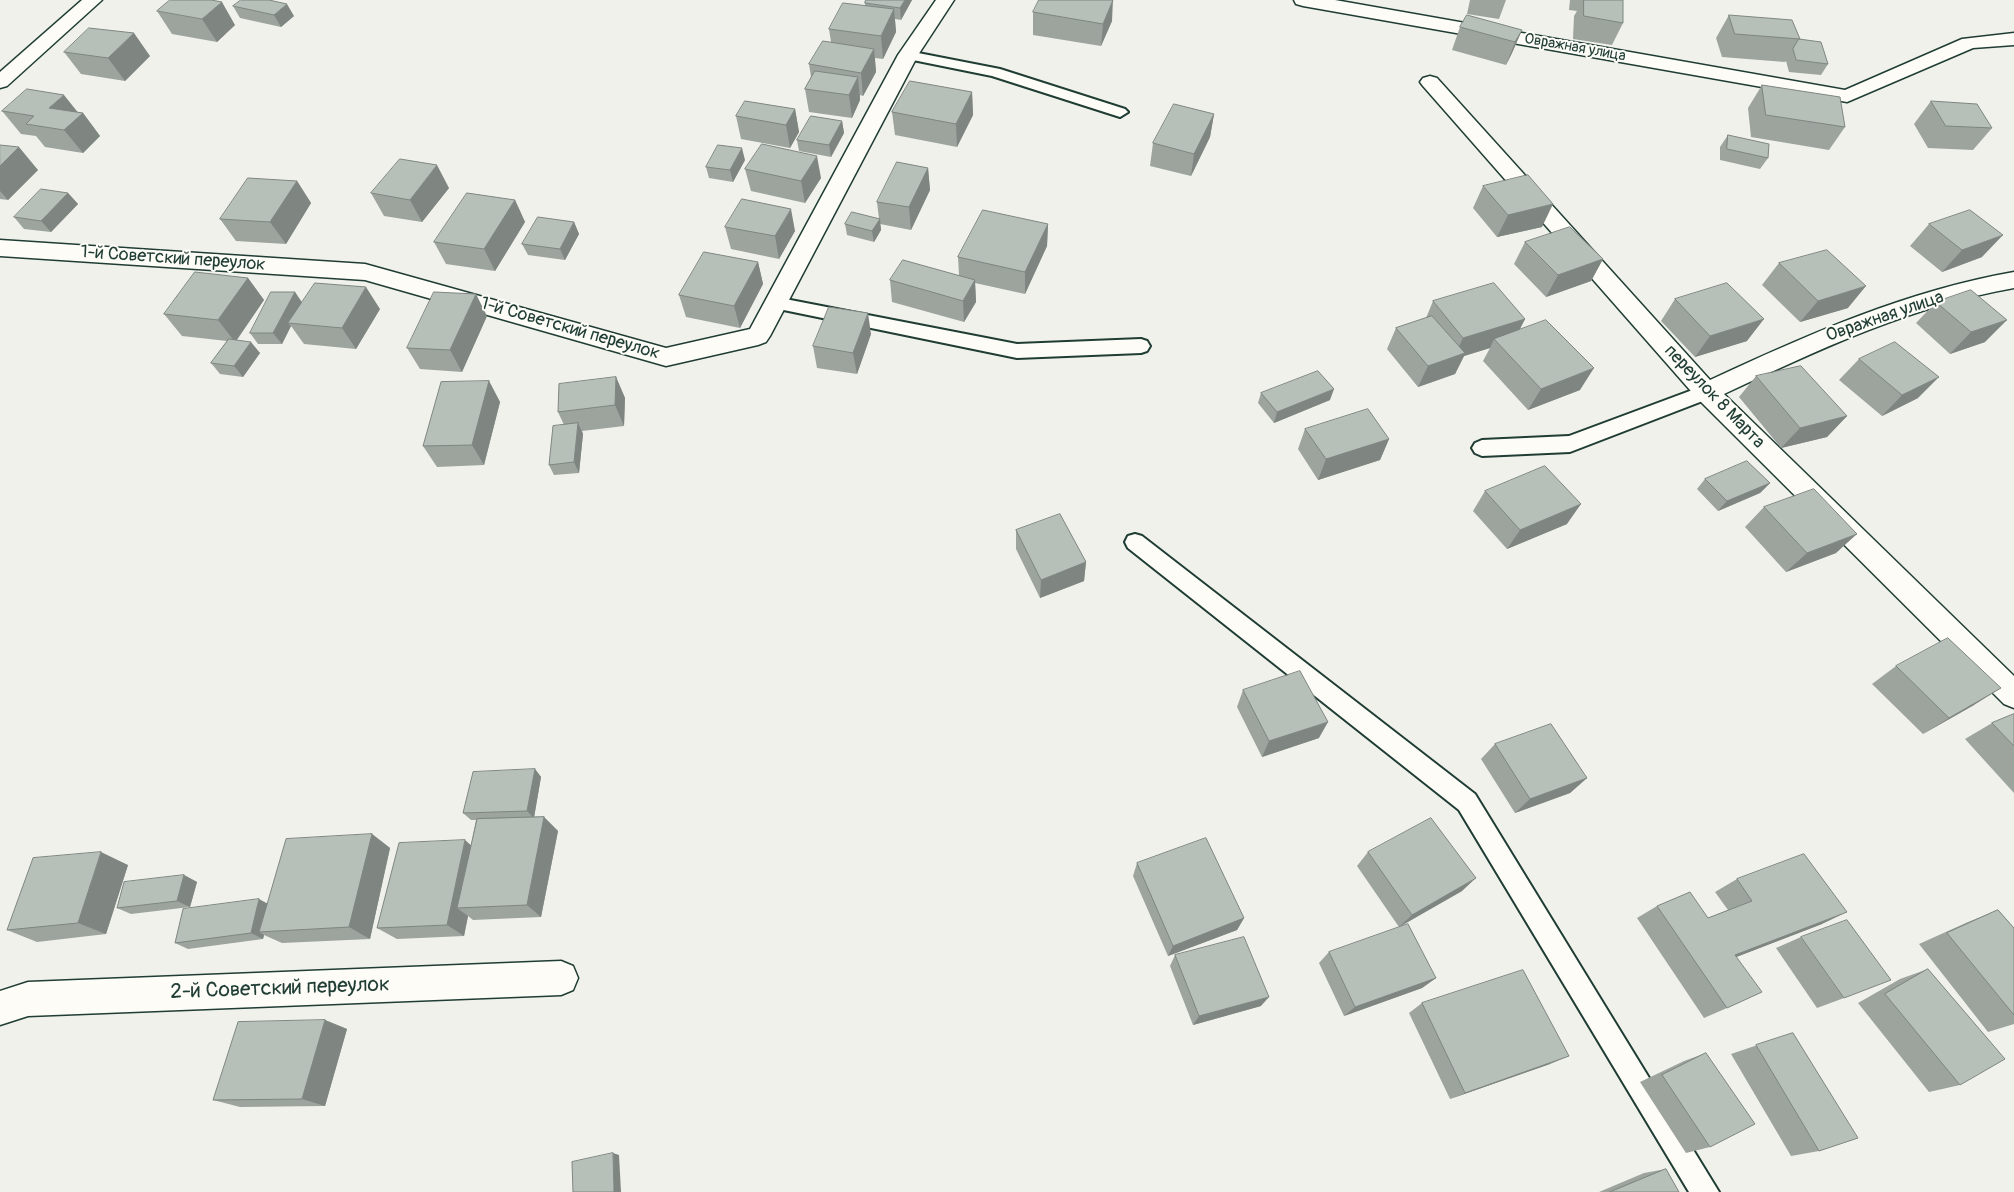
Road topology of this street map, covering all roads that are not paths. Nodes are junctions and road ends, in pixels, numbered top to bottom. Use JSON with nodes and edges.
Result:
{"nodes":[{"id":1,"x":93,"y":0,"type":"edge"},
{"id":2,"x":945,"y":0,"type":"edge"},
{"id":3,"x":1303,"y":0,"type":"edge"},
{"id":4,"x":2014,"y":39,"type":"edge"},
{"id":5,"x":908,"y":55,"type":"junction"},
{"id":6,"x":0,"y":82,"type":"edge"},
{"id":7,"x":1430,"y":82,"type":"dead end"},
{"id":8,"x":1120,"y":112,"type":"dead end"},
{"id":9,"x":0,"y":248,"type":"edge"},
{"id":10,"x":2014,"y":280,"type":"edge"},
{"id":11,"x":775,"y":302,"type":"junction"},
{"id":12,"x":1142,"y":346,"type":"dead end"},
{"id":13,"x":1706,"y":392,"type":"junction"},
{"id":14,"x":1482,"y":448,"type":"dead end"},
{"id":15,"x":1135,"y":542,"type":"dead end"},
{"id":16,"x":2014,"y":695,"type":"edge"},
{"id":17,"x":561,"y":978,"type":"dead end"},
{"id":18,"x":0,"y":1008,"type":"edge"},
{"id":19,"x":1705,"y":1192,"type":"edge"}],
"edges":[{"from":1,"to":6,"type":"street"},
{"from":2,"to":5,"type":"street","name":"1-й Советский переулок"},
{"from":3,"to":4,"type":"street","name":"Овражная улица"},
{"from":5,"to":8,"type":"lane"},
{"from":5,"to":11,"type":"street","name":"1-й Советский переулок"},
{"from":7,"to":13,"type":"street","name":"переулок 8 Марта"},
{"from":9,"to":11,"type":"street","name":"1-й Советский переулок"},
{"from":10,"to":13,"type":"street","name":"Овражная улица"},
{"from":11,"to":12,"type":"lane"},
{"from":13,"to":14,"type":"lane"},
{"from":13,"to":16,"type":"street","name":"переулок 8 Марта"},
{"from":15,"to":19,"type":"lane"},
{"from":17,"to":18,"type":"street","name":"2-й Советский переулок"}]}
